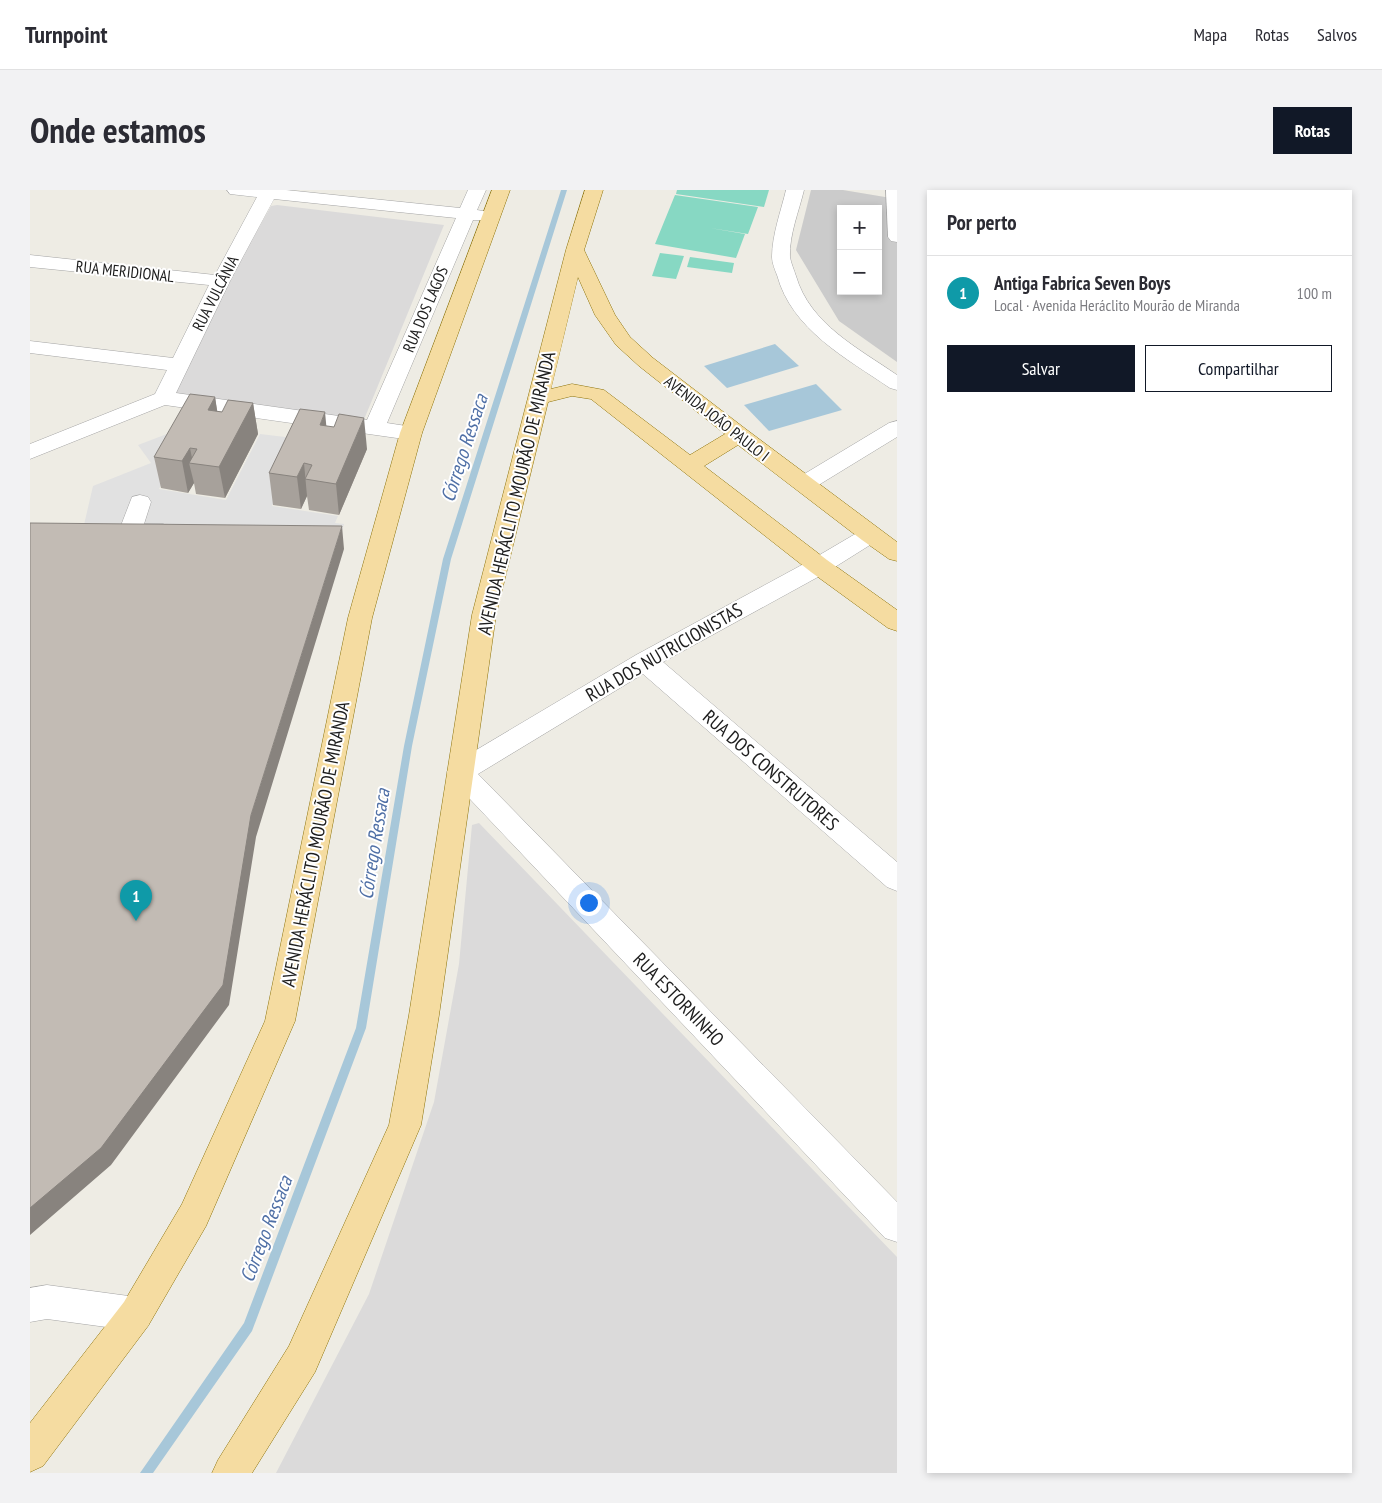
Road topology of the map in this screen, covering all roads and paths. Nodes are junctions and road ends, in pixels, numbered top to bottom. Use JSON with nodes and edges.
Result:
{"nodes":[{"id":1,"x":236,"y":190,"type":"edge"},
{"id":2,"x":477,"y":190,"type":"edge"},
{"id":3,"x":501,"y":190,"type":"edge"},
{"id":4,"x":594,"y":190,"type":"edge"},
{"id":5,"x":795,"y":190,"type":"edge"},
{"id":6,"x":895,"y":190,"type":"edge"},
{"id":7,"x":269,"y":192,"type":"edge"},
{"id":8,"x":479,"y":215,"type":"junction"},
{"id":9,"x":897,"y":237,"type":"edge"},
{"id":10,"x":575,"y":250,"type":"junction"},
{"id":11,"x":30,"y":261,"type":"edge"},
{"id":12,"x":221,"y":281,"type":"junction"},
{"id":13,"x":30,"y":347,"type":"edge"},
{"id":14,"x":179,"y":365,"type":"junction"},
{"id":15,"x":897,"y":384,"type":"edge"},
{"id":16,"x":163,"y":398,"type":"junction"},
{"id":17,"x":538,"y":398,"type":"junction"},
{"id":18,"x":374,"y":428,"type":"junction"},
{"id":19,"x":897,"y":428,"type":"edge"},
{"id":20,"x":411,"y":434,"type":"junction"},
{"id":21,"x":739,"y":435,"type":"junction"},
{"id":22,"x":30,"y":452,"type":"edge"},
{"id":23,"x":690,"y":465,"type":"junction"},
{"id":24,"x":804,"y":484,"type":"junction"},
{"id":25,"x":140,"y":502,"type":"dead end"},
{"id":26,"x":184,"y":533,"type":"edge"},
{"id":27,"x":870,"y":535,"type":"junction"},
{"id":28,"x":897,"y":553,"type":"edge"},
{"id":29,"x":819,"y":566,"type":"junction"},
{"id":30,"x":897,"y":622,"type":"edge"},
{"id":31,"x":645,"y":661,"type":"junction"},
{"id":32,"x":460,"y":772,"type":"junction"},
{"id":33,"x":897,"y":879,"type":"edge"},
{"id":34,"x":897,"y":1226,"type":"edge"},
{"id":35,"x":30,"y":1305,"type":"edge"},
{"id":36,"x":136,"y":1314,"type":"junction"},
{"id":37,"x":30,"y":1453,"type":"edge"},
{"id":38,"x":231,"y":1473,"type":"edge"}],
"edges":[{"from":1,"to":7,"type":"street"},
{"from":2,"to":8,"type":"street","name":"RUA DOS LAGOS"},
{"from":3,"to":8,"type":"main road","name":"AVENIDA HERÁCLITO MOURÃO DE MIRANDA"},
{"from":4,"to":10,"type":"main road","name":"AVENIDA HERÁCLITO MOURÃO DE MIRANDA"},
{"from":5,"to":15,"type":"street"},
{"from":6,"to":9,"type":"street"},
{"from":7,"to":8,"type":"street"},
{"from":7,"to":12,"type":"street","name":"RUA VULCÂNIA"},
{"from":8,"to":18,"type":"street","name":"RUA DOS LAGOS"},
{"from":8,"to":20,"type":"main road","name":"AVENIDA HERÁCLITO MOURÃO DE MIRANDA"},
{"from":10,"to":17,"type":"main road","name":"AVENIDA HERÁCLITO MOURÃO DE MIRANDA"},
{"from":10,"to":21,"type":"main road","name":"AVENIDA JOÃO PAULO I"},
{"from":11,"to":12,"type":"street","name":"RUA MERIDIONAL"},
{"from":12,"to":14,"type":"street","name":"RUA VULCÂNIA"},
{"from":13,"to":14,"type":"street"},
{"from":14,"to":16,"type":"street","name":"RUA VULCÂNIA"},
{"from":16,"to":18,"type":"street"},
{"from":16,"to":22,"type":"street"},
{"from":17,"to":23,"type":"main road"},
{"from":17,"to":32,"type":"main road","name":"AVENIDA HERÁCLITO MOURÃO DE MIRANDA"},
{"from":18,"to":20,"type":"street"},
{"from":19,"to":24,"type":"street"},
{"from":20,"to":36,"type":"main road","name":"AVENIDA HERÁCLITO MOURÃO DE MIRANDA"},
{"from":21,"to":23,"type":"main road"},
{"from":21,"to":24,"type":"main road","name":"AVENIDA JOÃO PAULO I"},
{"from":23,"to":29,"type":"main road"},
{"from":24,"to":27,"type":"main road","name":"AVENIDA JOÃO PAULO I"},
{"from":25,"to":26,"type":"street"},
{"from":27,"to":28,"type":"main road","name":"AVENIDA JOÃO PAULO I"},
{"from":27,"to":29,"type":"street","name":"RUA DOS NUTRICIONISTAS"},
{"from":29,"to":30,"type":"main road"},
{"from":29,"to":31,"type":"street","name":"RUA DOS NUTRICIONISTAS"},
{"from":31,"to":32,"type":"street","name":"RUA DOS NUTRICIONISTAS"},
{"from":31,"to":33,"type":"street","name":"RUA DOS CONSTRUTORES"},
{"from":32,"to":34,"type":"street","name":"RUA ESTORNINHO"},
{"from":32,"to":38,"type":"main road","name":"AVENIDA HERÁCLITO MOURÃO DE MIRANDA"},
{"from":35,"to":36,"type":"street"},
{"from":36,"to":37,"type":"main road","name":"AVENIDA HERÁCLITO MOURÃO DE MIRANDA"}]}
